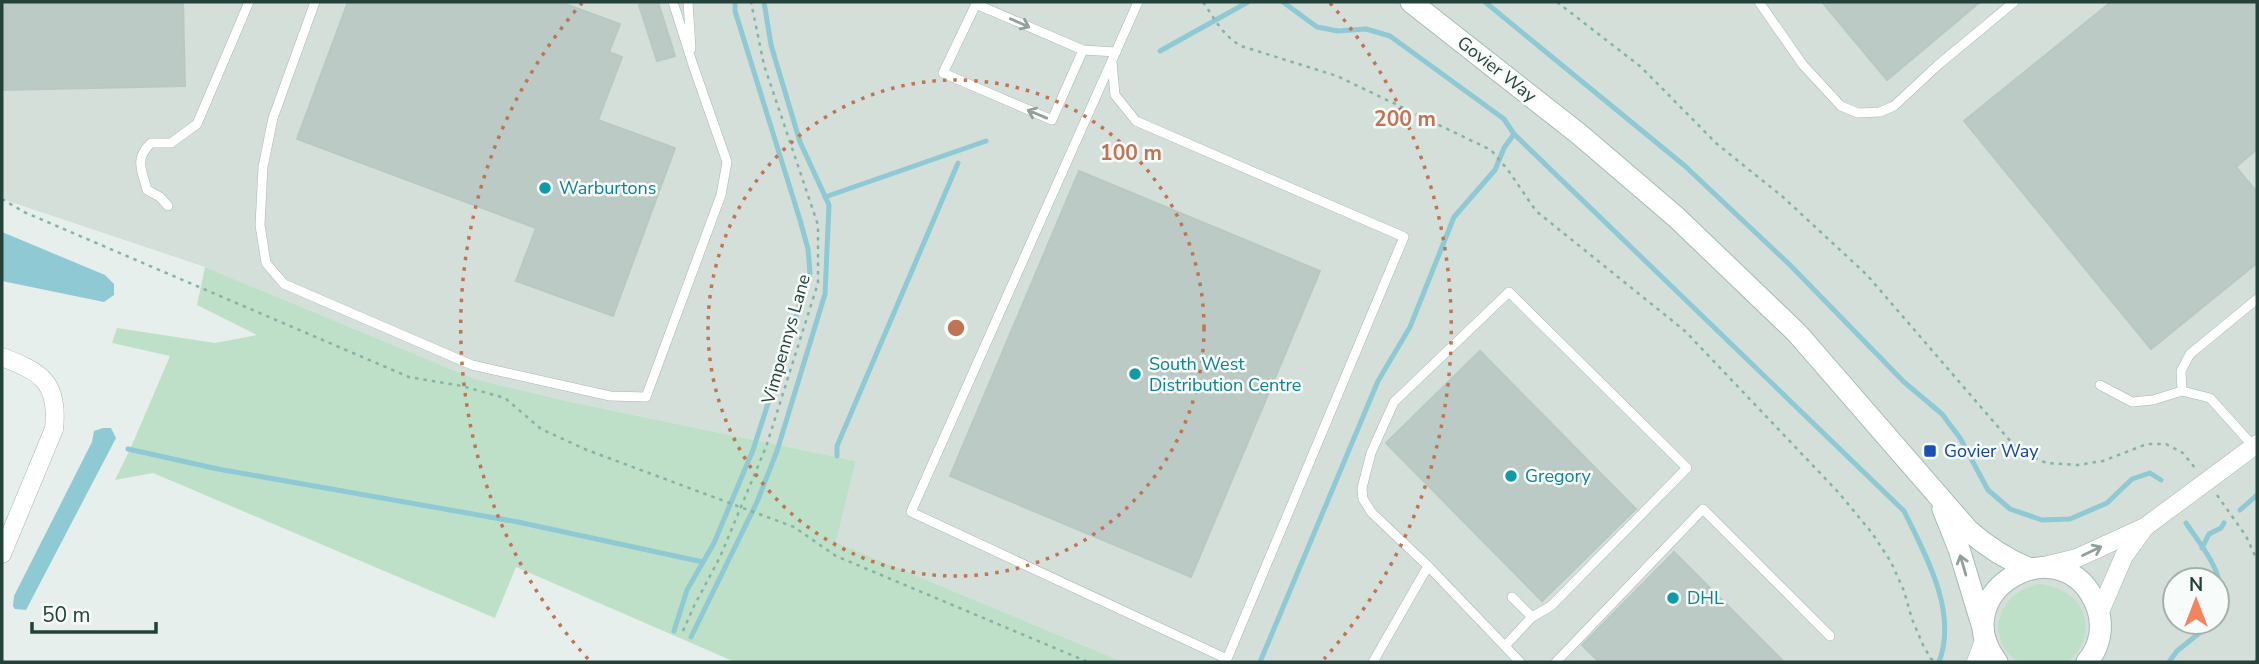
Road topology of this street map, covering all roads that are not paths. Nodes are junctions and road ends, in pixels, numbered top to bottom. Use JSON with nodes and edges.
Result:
{"nodes":[{"id":1,"x":249,"y":2,"type":"edge"},
{"id":2,"x":315,"y":2,"type":"edge"},
{"id":3,"x":673,"y":2,"type":"edge"},
{"id":4,"x":688,"y":2,"type":"edge"},
{"id":5,"x":1138,"y":2,"type":"edge"},
{"id":6,"x":1411,"y":2,"type":"edge"},
{"id":7,"x":1759,"y":2,"type":"edge"},
{"id":8,"x":2014,"y":2,"type":"edge"},
{"id":9,"x":1083,"y":50,"type":"junction"},
{"id":10,"x":1116,"y":52,"type":"junction"},
{"id":11,"x":1112,"y":62,"type":"junction"},
{"id":12,"x":693,"y":65,"type":"junction"},
{"id":13,"x":168,"y":206,"type":"dead end"},
{"id":14,"x":2257,"y":299,"type":"edge"},
{"id":15,"x":2,"y":357,"type":"edge"},
{"id":16,"x":2100,"y":385,"type":"dead end"},
{"id":17,"x":2182,"y":391,"type":"junction"},
{"id":18,"x":2256,"y":445,"type":"edge"},
{"id":19,"x":1937,"y":494,"type":"junction"},
{"id":20,"x":2145,"y":527,"type":"junction"},
{"id":21,"x":2,"y":554,"type":"edge"},
{"id":22,"x":1429,"y":566,"type":"junction"},
{"id":23,"x":2034,"y":568,"type":"junction"},
{"id":24,"x":1512,"y":597,"type":"dead end"},
{"id":25,"x":2099,"y":614,"type":"junction"},
{"id":26,"x":1532,"y":617,"type":"junction"},
{"id":27,"x":1984,"y":634,"type":"junction"},
{"id":28,"x":1830,"y":636,"type":"dead end"},
{"id":29,"x":2099,"y":639,"type":"junction"},
{"id":30,"x":1504,"y":646,"type":"junction"},
{"id":31,"x":1373,"y":662,"type":"edge"},
{"id":32,"x":1520,"y":662,"type":"edge"},
{"id":33,"x":1556,"y":662,"type":"edge"},
{"id":34,"x":1976,"y":662,"type":"edge"},
{"id":35,"x":1997,"y":662,"type":"edge"},
{"id":36,"x":2087,"y":662,"type":"edge"},
{"id":37,"x":2107,"y":662,"type":"edge"}],
"edges":[{"from":1,"to":13,"type":"lane"},
{"from":2,"to":12,"type":"lane"},
{"from":3,"to":12,"type":"lane"},
{"from":4,"to":12,"type":"lane"},
{"from":5,"to":10,"type":"lane"},
{"from":6,"to":19,"type":"street","name":"Govier Way"},
{"from":7,"to":8,"type":"lane"},
{"from":9,"to":9,"type":"lane","one_way":true},
{"from":9,"to":10,"type":"lane"},
{"from":10,"to":11,"type":"lane"},
{"from":11,"to":11,"type":"lane"},
{"from":14,"to":17,"type":"lane"},
{"from":15,"to":21,"type":"street"},
{"from":16,"to":17,"type":"lane"},
{"from":17,"to":18,"type":"lane"},
{"from":18,"to":20,"type":"street"},
{"from":19,"to":23,"type":"street","name":"Govier Way"},
{"from":27,"to":19,"type":"street","name":"Govier Way","one_way":true},
{"from":23,"to":20,"type":"street","one_way":true},
{"from":20,"to":25,"type":"street"},
{"from":22,"to":26,"type":"lane"},
{"from":22,"to":30,"type":"lane"},
{"from":22,"to":31,"type":"lane"},
{"from":23,"to":25,"type":"street","name":"Govier Way"},
{"from":23,"to":27,"type":"street"},
{"from":24,"to":26,"type":"lane"},
{"from":25,"to":29,"type":"street"},
{"from":26,"to":30,"type":"lane"},
{"from":27,"to":34,"type":"street"},
{"from":27,"to":35,"type":"street","name":"Govier Way"},
{"from":28,"to":33,"type":"lane"},
{"from":29,"to":36,"type":"street"},
{"from":29,"to":37,"type":"street"},
{"from":30,"to":32,"type":"lane"}]}
